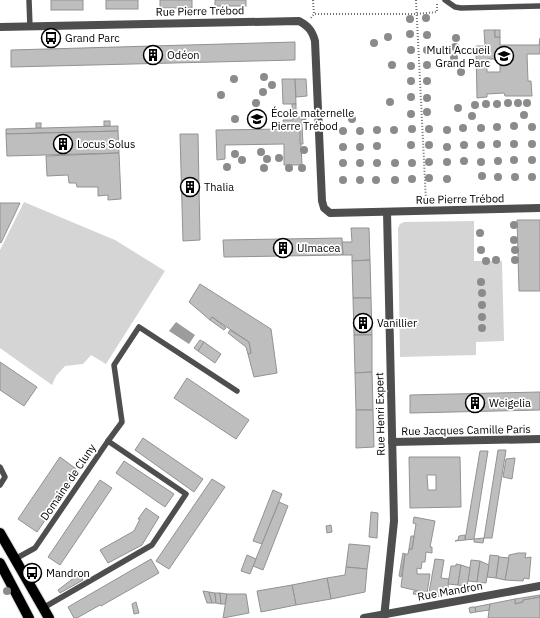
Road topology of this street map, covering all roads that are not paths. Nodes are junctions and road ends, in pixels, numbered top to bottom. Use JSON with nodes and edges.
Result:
{"nodes":[{"id":1,"x":29,"y":0,"type":"edge"},
{"id":2,"x":445,"y":0,"type":"edge"},
{"id":3,"x":540,"y":6,"type":"edge"},
{"id":4,"x":0,"y":27,"type":"edge"},
{"id":5,"x":30,"y":27,"type":"junction"},
{"id":6,"x":540,"y":208,"type":"edge"},
{"id":7,"x":387,"y":212,"type":"junction"},
{"id":8,"x":237,"y":391,"type":"dead end"},
{"id":9,"x":540,"y":440,"type":"edge"},
{"id":10,"x":108,"y":441,"type":"junction"},
{"id":11,"x":392,"y":442,"type":"junction"},
{"id":12,"x":0,"y":467,"type":"edge"},
{"id":13,"x":0,"y":485,"type":"edge"},
{"id":14,"x":0,"y":533,"type":"edge"},
{"id":15,"x":15,"y":559,"type":"junction"},
{"id":16,"x":0,"y":563,"type":"edge"},
{"id":17,"x":540,"y":586,"type":"edge"},
{"id":18,"x":43,"y":608,"type":"junction"},
{"id":19,"x":384,"y":616,"type":"edge"},
{"id":20,"x":29,"y":618,"type":"edge"},
{"id":21,"x":49,"y":618,"type":"edge"},
{"id":22,"x":364,"y":618,"type":"edge"}],
"edges":[{"from":1,"to":5,"type":"lane"},
{"from":2,"to":3,"type":"lane"},
{"from":4,"to":5,"type":"street","name":"Rue Pierre Trébod"},
{"from":5,"to":7,"type":"street","name":"Rue Pierre Trébod"},
{"from":6,"to":7,"type":"street","name":"Rue Pierre Trébod"},
{"from":7,"to":11,"type":"street","name":"Rue Henri Expert"},
{"from":8,"to":10,"type":"lane"},
{"from":9,"to":11,"type":"street","name":"Rue Jacques Camille Paris"},
{"from":10,"to":15,"type":"lane","name":"Domaine de Cluny"},
{"from":10,"to":18,"type":"lane","name":"Domaine de Cluny"},
{"from":11,"to":19,"type":"street","name":"Rue Henri Expert"},
{"from":12,"to":13,"type":"lane"},
{"from":14,"to":15,"type":"main road"},
{"from":15,"to":18,"type":"main road"},
{"from":16,"to":20,"type":"main road"},
{"from":17,"to":19,"type":"street","name":"Rue Mandron"},
{"from":18,"to":21,"type":"main road"},
{"from":19,"to":22,"type":"street","name":"Rue Mandron"}]}
